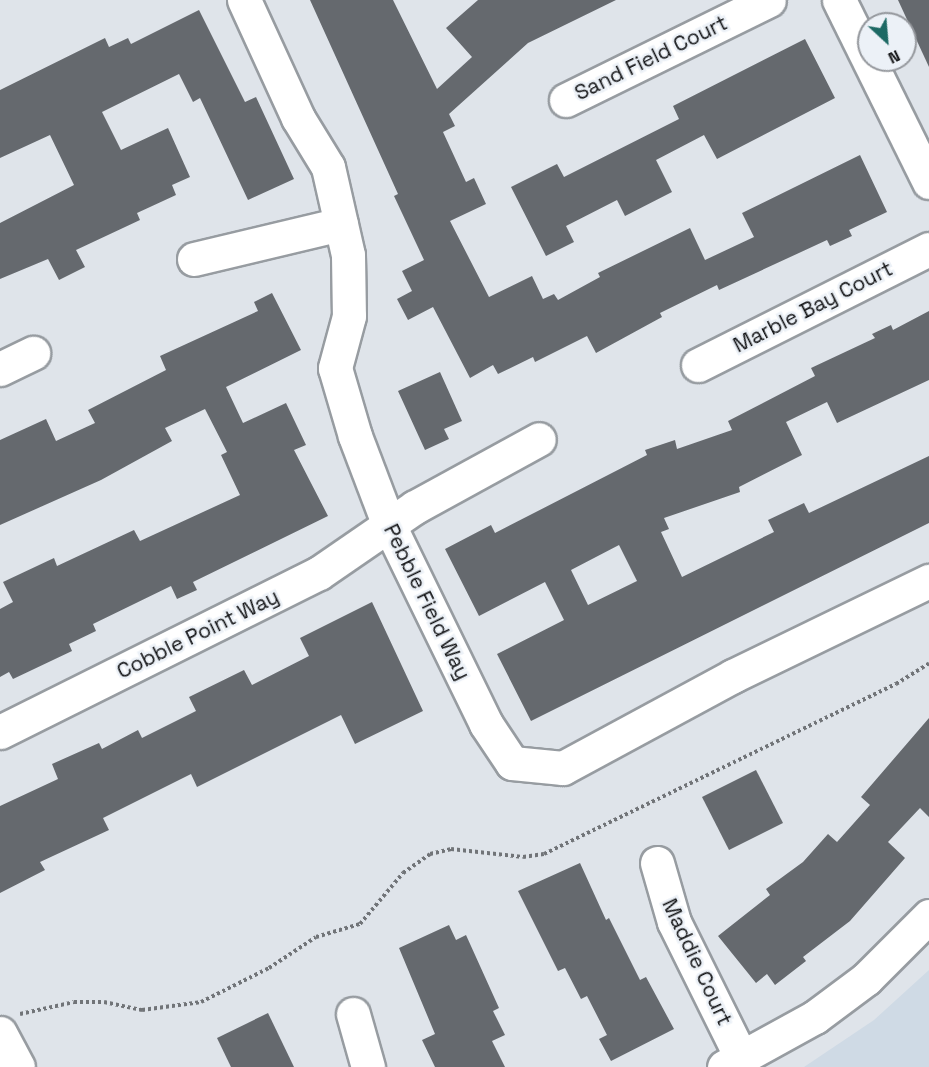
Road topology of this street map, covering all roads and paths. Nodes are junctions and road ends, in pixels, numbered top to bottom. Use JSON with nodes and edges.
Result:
{"nodes":[{"id":1,"x":244,"y":0,"type":"edge"},
{"id":2,"x":769,"y":0,"type":"edge"},
{"id":3,"x":839,"y":0,"type":"edge"},
{"id":4,"x":566,"y":100,"type":"dead end"},
{"id":5,"x":929,"y":182,"type":"edge"},
{"id":6,"x":341,"y":224,"type":"junction"},
{"id":7,"x":929,"y":249,"type":"edge"},
{"id":8,"x":194,"y":258,"type":"dead end"},
{"id":9,"x":33,"y":353,"type":"dead end"},
{"id":10,"x":698,"y":365,"type":"dead end"},
{"id":11,"x":0,"y":369,"type":"edge"},
{"id":12,"x":539,"y":439,"type":"dead end"},
{"id":13,"x":388,"y":523,"type":"junction"},
{"id":14,"x":929,"y":581,"type":"edge"},
{"id":15,"x":929,"y":663,"type":"edge"},
{"id":16,"x":0,"y":732,"type":"edge"},
{"id":17,"x":657,"y":863,"type":"dead end"},
{"id":18,"x":929,"y":916,"type":"edge"},
{"id":19,"x":353,"y":1014,"type":"dead end"},
{"id":20,"x":5,"y":1026,"type":"edge"},
{"id":21,"x":733,"y":1063,"type":"edge"},
{"id":22,"x":18,"y":1067,"type":"edge"},
{"id":23,"x":368,"y":1067,"type":"edge"}],
"edges":[{"from":1,"to":6,"type":"street","name":"Pebble Field Way"},
{"from":2,"to":4,"type":"street","name":"Sand Field Court"},
{"from":3,"to":5,"type":"street"},
{"from":6,"to":8,"type":"street"},
{"from":6,"to":13,"type":"street","name":"Pebble Field Way"},
{"from":7,"to":10,"type":"street","name":"Marble Bay Court"},
{"from":9,"to":11,"type":"street"},
{"from":12,"to":13,"type":"street","name":"Cobble Point Way"},
{"from":13,"to":14,"type":"street","name":"Pebble Field Way"},
{"from":13,"to":16,"type":"street","name":"Cobble Point Way"},
{"from":15,"to":20,"type":"path"},
{"from":17,"to":21,"type":"street","name":"Maddie Court"},
{"from":18,"to":21,"type":"street"},
{"from":19,"to":23,"type":"street"},
{"from":20,"to":22,"type":"street"}]}
